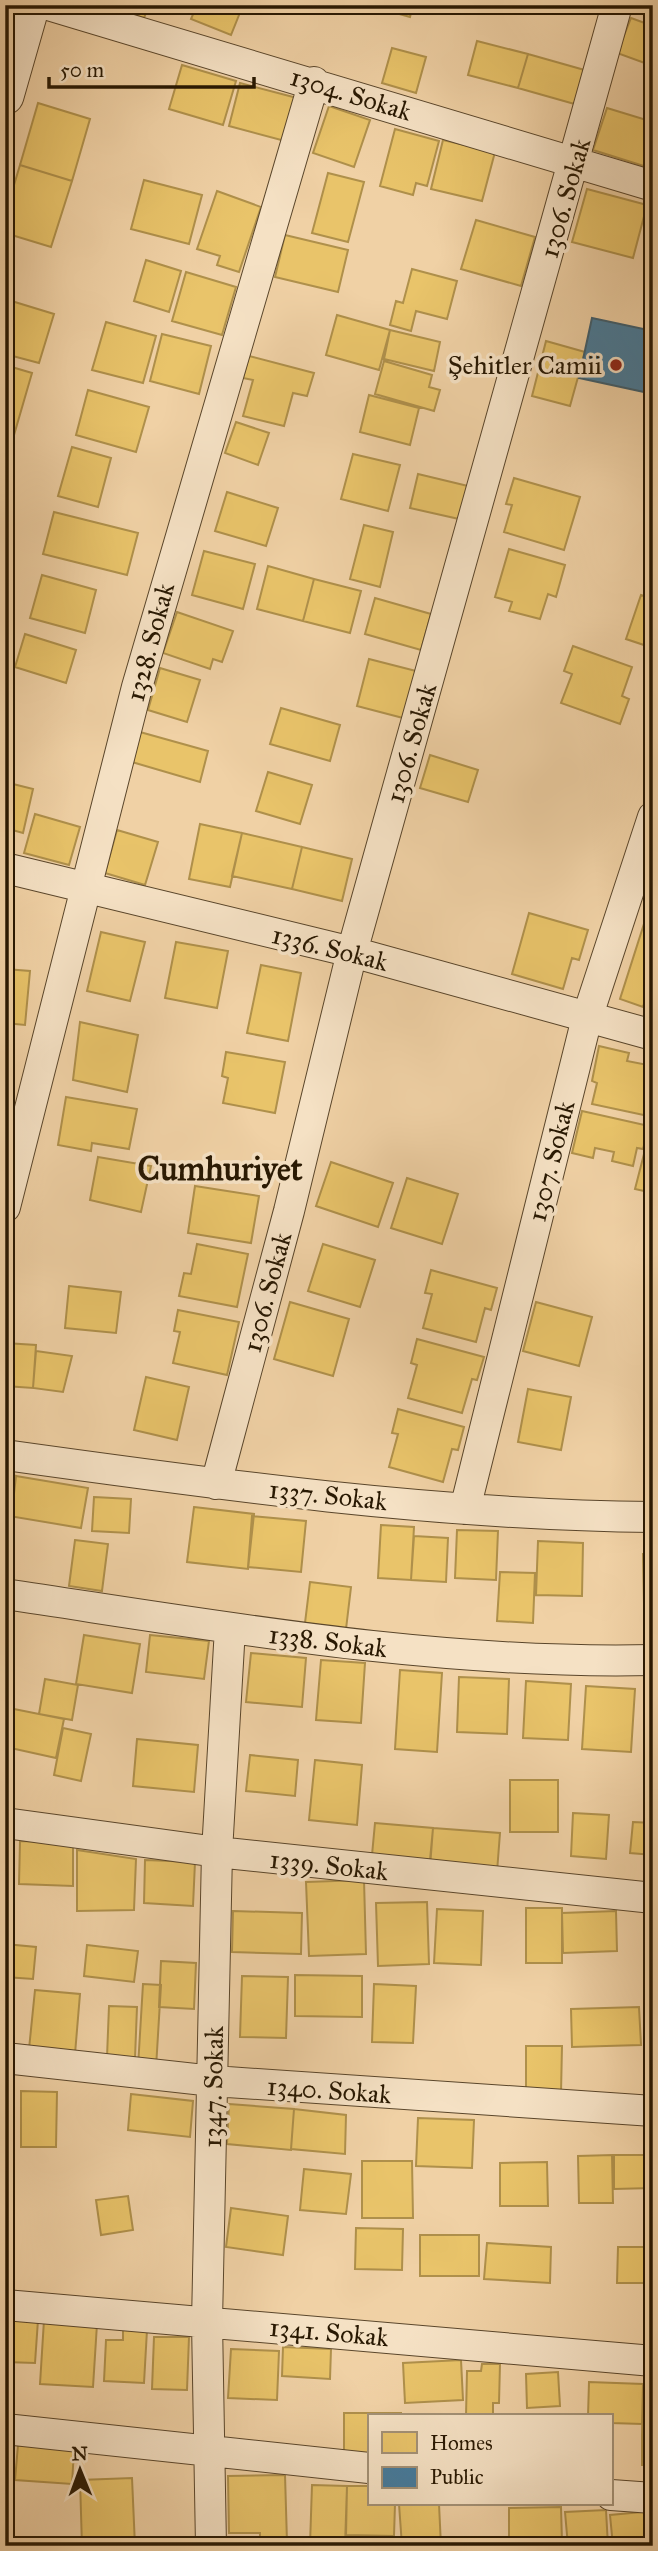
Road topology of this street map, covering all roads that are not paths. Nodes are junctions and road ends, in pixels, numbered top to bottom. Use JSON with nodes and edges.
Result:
{"nodes":[{"id":1,"x":31,"y":5,"type":"edge"},
{"id":2,"x":48,"y":5,"type":"edge"},
{"id":3,"x":617,"y":5,"type":"edge"},
{"id":4,"x":314,"y":82,"type":"junction"},
{"id":5,"x":5,"y":96,"type":"edge"},
{"id":6,"x":575,"y":164,"type":"junction"},
{"id":7,"x":653,"y":186,"type":"edge"},
{"id":8,"x":653,"y":817,"type":"edge"},
{"id":9,"x":5,"y":868,"type":"edge"},
{"id":10,"x":84,"y":889,"type":"junction"},
{"id":11,"x":352,"y":952,"type":"junction"},
{"id":12,"x":587,"y":1018,"type":"junction"},
{"id":13,"x":653,"y":1035,"type":"edge"},
{"id":14,"x":5,"y":1207,"type":"edge"},
{"id":15,"x":5,"y":1454,"type":"edge"},
{"id":16,"x":216,"y":1484,"type":"junction"},
{"id":17,"x":465,"y":1509,"type":"junction"},
{"id":18,"x":653,"y":1517,"type":"edge"},
{"id":19,"x":5,"y":1594,"type":"edge"},
{"id":20,"x":230,"y":1628,"type":"junction"},
{"id":21,"x":653,"y":1660,"type":"edge"},
{"id":22,"x":5,"y":1823,"type":"edge"},
{"id":23,"x":218,"y":1852,"type":"junction"},
{"id":24,"x":653,"y":1898,"type":"edge"},
{"id":25,"x":5,"y":2058,"type":"edge"},
{"id":26,"x":213,"y":2081,"type":"junction"},
{"id":27,"x":653,"y":2111,"type":"edge"},
{"id":28,"x":5,"y":2305,"type":"edge"},
{"id":29,"x":207,"y":2322,"type":"junction"},
{"id":30,"x":653,"y":2361,"type":"edge"},
{"id":31,"x":5,"y":2429,"type":"edge"},
{"id":32,"x":208,"y":2449,"type":"junction"},
{"id":33,"x":368,"y":2469,"type":"edge"},
{"id":34,"x":612,"y":2495,"type":"edge"},
{"id":35,"x":653,"y":2498,"type":"edge"},
{"id":36,"x":211,"y":2546,"type":"edge"}],
"edges":[{"from":1,"to":5,"type":"street"},
{"from":2,"to":4,"type":"street","name":"1304. Sokak"},
{"from":3,"to":6,"type":"street","name":"1306. Sokak"},
{"from":4,"to":6,"type":"street","name":"1304. Sokak"},
{"from":4,"to":10,"type":"street","name":"1328. Sokak"},
{"from":6,"to":7,"type":"street","name":"1304. Sokak"},
{"from":6,"to":11,"type":"street","name":"1306. Sokak"},
{"from":8,"to":12,"type":"street","name":"1307. Sokak"},
{"from":9,"to":10,"type":"street","name":"1336. Sokak"},
{"from":10,"to":11,"type":"street","name":"1336. Sokak"},
{"from":10,"to":14,"type":"street","name":"1328. Sokak"},
{"from":11,"to":12,"type":"street","name":"1336. Sokak"},
{"from":11,"to":16,"type":"street","name":"1306. Sokak"},
{"from":12,"to":13,"type":"street","name":"1336. Sokak"},
{"from":12,"to":17,"type":"street","name":"1307. Sokak"},
{"from":15,"to":16,"type":"street","name":"1337. Sokak"},
{"from":16,"to":17,"type":"street","name":"1337. Sokak"},
{"from":17,"to":18,"type":"street","name":"1337. Sokak"},
{"from":19,"to":20,"type":"street","name":"1338. Sokak"},
{"from":20,"to":21,"type":"street","name":"1338. Sokak"},
{"from":20,"to":23,"type":"street","name":"1347. Sokak"},
{"from":22,"to":23,"type":"street","name":"1339. Sokak"},
{"from":23,"to":24,"type":"street","name":"1339. Sokak"},
{"from":23,"to":26,"type":"street","name":"1347. Sokak"},
{"from":25,"to":26,"type":"street","name":"1340. Sokak"},
{"from":26,"to":27,"type":"street","name":"1340. Sokak"},
{"from":26,"to":29,"type":"street","name":"1347. Sokak"},
{"from":28,"to":29,"type":"street","name":"1341. Sokak"},
{"from":29,"to":30,"type":"street","name":"1341. Sokak"},
{"from":29,"to":32,"type":"street","name":"1347. Sokak"},
{"from":31,"to":32,"type":"street"},
{"from":32,"to":33,"type":"street"},
{"from":32,"to":36,"type":"street","name":"1347. Sokak"},
{"from":34,"to":35,"type":"street"}]}
